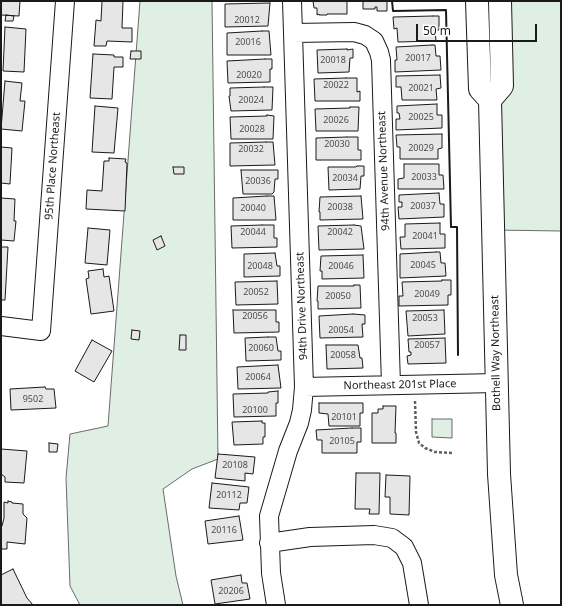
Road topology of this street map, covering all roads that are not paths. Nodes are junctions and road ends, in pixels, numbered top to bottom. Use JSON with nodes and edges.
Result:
{"nodes":[{"id":1,"x":65,"y":1,"type":"edge"},
{"id":2,"x":292,"y":1,"type":"edge"},
{"id":3,"x":476,"y":1,"type":"edge"},
{"id":4,"x":500,"y":1,"type":"edge"},
{"id":5,"x":294,"y":33,"type":"junction"},
{"id":6,"x":490,"y":100,"type":"junction"},
{"id":7,"x":1,"y":326,"type":"edge"},
{"id":8,"x":497,"y":384,"type":"junction"},
{"id":9,"x":391,"y":385,"type":"junction"},
{"id":10,"x":304,"y":387,"type":"junction"},
{"id":11,"x":269,"y":542,"type":"junction"},
{"id":12,"x":276,"y":605,"type":"edge"},
{"id":13,"x":419,"y":605,"type":"edge"},
{"id":14,"x":512,"y":605,"type":"edge"}],
"edges":[{"from":1,"to":7,"type":"street","name":"95th Place Northeast"},
{"from":2,"to":5,"type":"street","name":"94th Drive Northeast"},
{"from":3,"to":6,"type":"main road"},
{"from":4,"to":6,"type":"main road"},
{"from":5,"to":9,"type":"street","name":"94th Avenue Northeast"},
{"from":5,"to":10,"type":"street","name":"94th Drive Northeast"},
{"from":6,"to":8,"type":"main road","name":"Bothell Way Northeast"},
{"from":8,"to":9,"type":"street","name":"Northeast 201st Place"},
{"from":8,"to":14,"type":"main road","name":"Bothell Way Northeast"},
{"from":9,"to":10,"type":"street","name":"Northeast 201st Place"},
{"from":10,"to":11,"type":"street","name":"94th Drive Northeast"},
{"from":11,"to":12,"type":"street","name":"94th Drive Northeast"},
{"from":11,"to":13,"type":"street"}]}
